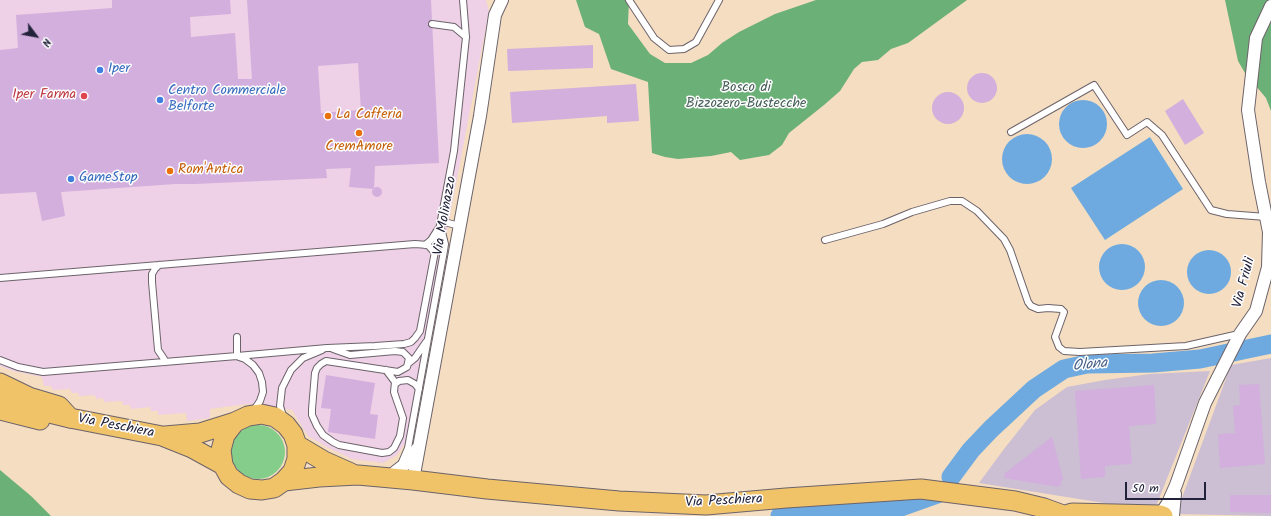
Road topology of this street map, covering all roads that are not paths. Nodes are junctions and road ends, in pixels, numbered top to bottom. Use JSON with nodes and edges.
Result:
{"nodes":[{"id":1,"x":463,"y":0,"type":"edge"},
{"id":2,"x":496,"y":0,"type":"edge"},
{"id":3,"x":502,"y":0,"type":"edge"},
{"id":4,"x":629,"y":0,"type":"edge"},
{"id":5,"x":719,"y":0,"type":"edge"},
{"id":6,"x":1271,"y":6,"type":"edge"},
{"id":7,"x":495,"y":14,"type":"junction"},
{"id":8,"x":432,"y":24,"type":"dead end"},
{"id":9,"x":466,"y":37,"type":"junction"},
{"id":10,"x":1011,"y":132,"type":"dead end"},
{"id":11,"x":1266,"y":217,"type":"junction"},
{"id":12,"x":441,"y":223,"type":"junction"},
{"id":13,"x":459,"y":226,"type":"junction"},
{"id":14,"x":825,"y":240,"type":"dead end"},
{"id":15,"x":425,"y":245,"type":"junction"},
{"id":16,"x":435,"y":253,"type":"junction"},
{"id":17,"x":159,"y":265,"type":"junction"},
{"id":18,"x":0,"y":278,"type":"edge"},
{"id":19,"x":429,"y":333,"type":"junction"},
{"id":20,"x":237,"y":337,"type":"dead end"},
{"id":21,"x":1239,"y":337,"type":"junction"},
{"id":22,"x":327,"y":348,"type":"junction"},
{"id":23,"x":237,"y":356,"type":"junction"},
{"id":24,"x":0,"y":360,"type":"edge"},
{"id":25,"x":166,"y":362,"type":"junction"},
{"id":26,"x":409,"y":363,"type":"junction"},
{"id":27,"x":386,"y":370,"type":"junction"},
{"id":28,"x":0,"y":383,"type":"edge"},
{"id":29,"x":395,"y":384,"type":"junction"},
{"id":30,"x":419,"y":389,"type":"junction"},
{"id":31,"x":0,"y":399,"type":"edge"},
{"id":32,"x":0,"y":410,"type":"edge"},
{"id":33,"x":70,"y":418,"type":"junction"},
{"id":34,"x":241,"y":419,"type":"junction"},
{"id":35,"x":286,"y":425,"type":"junction"},
{"id":36,"x":162,"y":436,"type":"junction"},
{"id":37,"x":421,"y":438,"type":"junction"},
{"id":38,"x":297,"y":446,"type":"junction"},
{"id":39,"x":223,"y":465,"type":"junction"},
{"id":40,"x":358,"y":475,"type":"junction"},
{"id":41,"x":389,"y":475,"type":"junction"},
{"id":42,"x":414,"y":480,"type":"junction"},
{"id":43,"x":284,"y":481,"type":"junction"},
{"id":44,"x":1062,"y":515,"type":"edge"},
{"id":45,"x":1165,"y":516,"type":"edge"}],
"edges":[{"from":1,"to":9,"type":"lane"},
{"from":2,"to":7,"type":"street"},
{"from":3,"to":7,"type":"street","name":"Via Molinazzo"},
{"from":4,"to":5,"type":"lane"},
{"from":6,"to":11,"type":"street","name":"Via Friuli"},
{"from":7,"to":13,"type":"street","name":"Via Molinazzo"},
{"from":8,"to":9,"type":"lane"},
{"from":9,"to":12,"type":"lane"},
{"from":10,"to":11,"type":"lane"},
{"from":11,"to":21,"type":"street","name":"Via Friuli"},
{"from":12,"to":13,"type":"lane"},
{"from":12,"to":15,"type":"lane"},
{"from":12,"to":16,"type":"lane"},
{"from":12,"to":19,"type":"lane"},
{"from":13,"to":37,"type":"street","name":"Via Molinazzo"},
{"from":14,"to":21,"type":"lane"},
{"from":15,"to":16,"type":"lane"},
{"from":15,"to":17,"type":"lane"},
{"from":16,"to":22,"type":"lane"},
{"from":17,"to":18,"type":"lane"},
{"from":17,"to":25,"type":"lane"},
{"from":19,"to":26,"type":"lane"},
{"from":19,"to":30,"type":"lane"},
{"from":20,"to":23,"type":"lane"},
{"from":21,"to":45,"type":"street","name":"Via Friuli"},
{"from":22,"to":23,"type":"lane"},
{"from":22,"to":26,"type":"lane"},
{"from":22,"to":35,"type":"lane"},
{"from":23,"to":25,"type":"lane"},
{"from":23,"to":34,"type":"lane"},
{"from":24,"to":25,"type":"lane"},
{"from":26,"to":27,"type":"lane"},
{"from":27,"to":29,"type":"lane"},
{"from":27,"to":29,"type":"lane"},
{"from":28,"to":33,"type":"main road","name":"Via Peschiera"},
{"from":29,"to":30,"type":"lane"},
{"from":30,"to":41,"type":"lane"},
{"from":31,"to":33,"type":"main road"},
{"from":32,"to":33,"type":"main road","name":"Via Peschiera"},
{"from":33,"to":36,"type":"main road","name":"Via Peschiera"},
{"from":34,"to":35,"type":"main road","name":"Via Peschiera"},
{"from":34,"to":36,"type":"main road","name":"Via Peschiera"},
{"from":34,"to":39,"type":"main road"},
{"from":35,"to":38,"type":"main road"},
{"from":36,"to":39,"type":"main road","name":"Via Peschiera"},
{"from":37,"to":41,"type":"street","name":"Via Molinazzo"},
{"from":37,"to":42,"type":"street","name":"Via Molinazzo"},
{"from":38,"to":40,"type":"main road","name":"Via Peschiera"},
{"from":38,"to":43,"type":"main road"},
{"from":39,"to":43,"type":"main road","name":"Via Peschiera"},
{"from":40,"to":41,"type":"main road","name":"Via Peschiera"},
{"from":40,"to":43,"type":"main road","name":"Via Peschiera"},
{"from":41,"to":42,"type":"main road","name":"Via Peschiera"},
{"from":42,"to":44,"type":"main road","name":"Via Peschiera"},
{"from":44,"to":45,"type":"main road","name":"Via Peschiera"}]}
